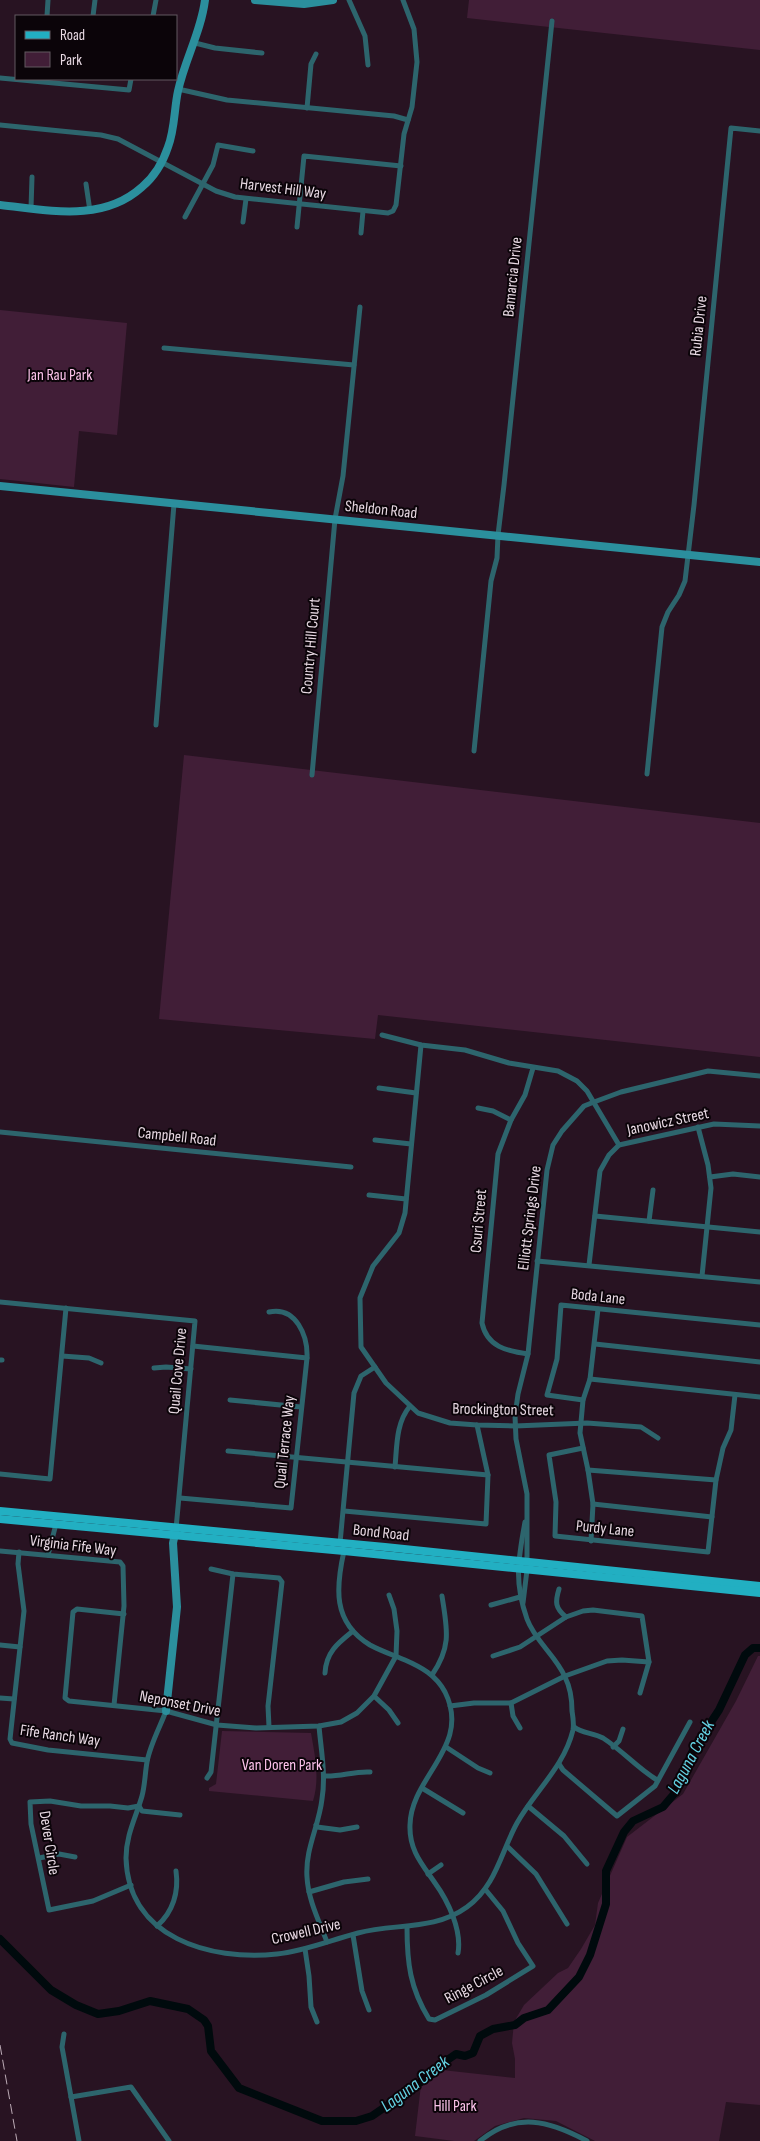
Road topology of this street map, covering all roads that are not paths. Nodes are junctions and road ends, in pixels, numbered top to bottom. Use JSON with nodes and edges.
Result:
{"nodes":[{"id":1,"x":48,"y":0,"type":"edge"},
{"id":2,"x":95,"y":0,"type":"edge"},
{"id":3,"x":156,"y":0,"type":"edge"},
{"id":4,"x":205,"y":0,"type":"edge"},
{"id":5,"x":255,"y":0,"type":"edge"},
{"id":6,"x":333,"y":0,"type":"edge"},
{"id":7,"x":349,"y":0,"type":"edge"},
{"id":8,"x":403,"y":0,"type":"edge"},
{"id":9,"x":47,"y":15,"type":"edge"},
{"id":10,"x":94,"y":15,"type":"edge"},
{"id":11,"x":153,"y":15,"type":"edge"},
{"id":12,"x":552,"y":21,"type":"dead end"},
{"id":13,"x":195,"y":43,"type":"junction"},
{"id":14,"x":262,"y":53,"type":"dead end"},
{"id":15,"x":316,"y":54,"type":"dead end"},
{"id":16,"x":368,"y":65,"type":"dead end"},
{"id":17,"x":0,"y":78,"type":"edge"},
{"id":18,"x":15,"y":79,"type":"edge"},
{"id":19,"x":22,"y":80,"type":"edge"},
{"id":20,"x":131,"y":80,"type":"edge"},
{"id":21,"x":178,"y":90,"type":"junction"},
{"id":22,"x":307,"y":108,"type":"junction"},
{"id":23,"x":408,"y":120,"type":"junction"},
{"id":24,"x":0,"y":125,"type":"edge"},
{"id":25,"x":760,"y":131,"type":"edge"},
{"id":26,"x":253,"y":151,"type":"dead end"},
{"id":27,"x":162,"y":162,"type":"junction"},
{"id":28,"x":400,"y":166,"type":"junction"},
{"id":29,"x":32,"y":177,"type":"dead end"},
{"id":30,"x":86,"y":184,"type":"dead end"},
{"id":31,"x":203,"y":184,"type":"junction"},
{"id":32,"x":246,"y":199,"type":"junction"},
{"id":33,"x":299,"y":204,"type":"junction"},
{"id":34,"x":0,"y":206,"type":"edge"},
{"id":35,"x":31,"y":208,"type":"junction"},
{"id":36,"x":363,"y":211,"type":"junction"},
{"id":37,"x":90,"y":212,"type":"junction"},
{"id":38,"x":185,"y":217,"type":"dead end"},
{"id":39,"x":244,"y":222,"type":"dead end"},
{"id":40,"x":297,"y":227,"type":"dead end"},
{"id":41,"x":361,"y":234,"type":"dead end"},
{"id":42,"x":360,"y":307,"type":"dead end"},
{"id":43,"x":164,"y":348,"type":"dead end"},
{"id":44,"x":354,"y":365,"type":"junction"},
{"id":45,"x":0,"y":486,"type":"edge"},
{"id":46,"x":174,"y":504,"type":"junction"},
{"id":47,"x":335,"y":519,"type":"junction"},
{"id":48,"x":498,"y":535,"type":"junction"},
{"id":49,"x":687,"y":555,"type":"junction"},
{"id":50,"x":760,"y":562,"type":"edge"},
{"id":51,"x":156,"y":725,"type":"dead end"},
{"id":52,"x":474,"y":751,"type":"dead end"},
{"id":53,"x":648,"y":774,"type":"dead end"},
{"id":54,"x":312,"y":775,"type":"dead end"},
{"id":55,"x":382,"y":1035,"type":"dead end"},
{"id":56,"x":421,"y":1045,"type":"junction"},
{"id":57,"x":533,"y":1068,"type":"junction"},
{"id":58,"x":760,"y":1076,"type":"edge"},
{"id":59,"x":379,"y":1088,"type":"dead end"},
{"id":60,"x":416,"y":1092,"type":"junction"},
{"id":61,"x":594,"y":1102,"type":"junction"},
{"id":62,"x":478,"y":1108,"type":"dead end"},
{"id":63,"x":511,"y":1120,"type":"junction"},
{"id":64,"x":760,"y":1126,"type":"edge"},
{"id":65,"x":698,"y":1127,"type":"junction"},
{"id":66,"x":0,"y":1132,"type":"edge"},
{"id":67,"x":376,"y":1140,"type":"dead end"},
{"id":68,"x":411,"y":1144,"type":"junction"},
{"id":69,"x":619,"y":1146,"type":"junction"},
{"id":70,"x":351,"y":1167,"type":"dead end"},
{"id":71,"x":710,"y":1177,"type":"junction"},
{"id":72,"x":760,"y":1177,"type":"edge"},
{"id":73,"x":652,"y":1190,"type":"dead end"},
{"id":74,"x":369,"y":1195,"type":"dead end"},
{"id":75,"x":406,"y":1199,"type":"junction"},
{"id":76,"x":595,"y":1216,"type":"junction"},
{"id":77,"x":649,"y":1221,"type":"junction"},
{"id":78,"x":706,"y":1227,"type":"junction"},
{"id":79,"x":760,"y":1232,"type":"edge"},
{"id":80,"x":537,"y":1261,"type":"junction"},
{"id":81,"x":589,"y":1266,"type":"junction"},
{"id":82,"x":702,"y":1276,"type":"junction"},
{"id":83,"x":760,"y":1282,"type":"edge"},
{"id":84,"x":0,"y":1302,"type":"edge"},
{"id":85,"x":66,"y":1308,"type":"junction"},
{"id":86,"x":598,"y":1309,"type":"junction"},
{"id":87,"x":269,"y":1312,"type":"dead end"},
{"id":88,"x":760,"y":1325,"type":"edge"},
{"id":89,"x":594,"y":1344,"type":"junction"},
{"id":90,"x":194,"y":1346,"type":"junction"},
{"id":91,"x":528,"y":1354,"type":"junction"},
{"id":92,"x":62,"y":1356,"type":"junction"},
{"id":93,"x":307,"y":1358,"type":"junction"},
{"id":94,"x":760,"y":1362,"type":"edge"},
{"id":95,"x":101,"y":1363,"type":"dead end"},
{"id":96,"x":375,"y":1367,"type":"junction"},
{"id":97,"x":154,"y":1368,"type":"dead end"},
{"id":98,"x":191,"y":1369,"type":"junction"},
{"id":99,"x":590,"y":1379,"type":"junction"},
{"id":100,"x":735,"y":1395,"type":"junction"},
{"id":101,"x":760,"y":1397,"type":"edge"},
{"id":102,"x":230,"y":1400,"type":"dead end"},
{"id":103,"x":583,"y":1400,"type":"junction"},
{"id":104,"x":410,"y":1406,"type":"junction"},
{"id":105,"x":300,"y":1407,"type":"junction"},
{"id":106,"x":581,"y":1423,"type":"junction"},
{"id":107,"x":477,"y":1425,"type":"junction"},
{"id":108,"x":515,"y":1426,"type":"junction"},
{"id":109,"x":658,"y":1438,"type":"dead end"},
{"id":110,"x":583,"y":1448,"type":"junction"},
{"id":111,"x":228,"y":1451,"type":"dead end"},
{"id":112,"x":297,"y":1458,"type":"junction"},
{"id":113,"x":349,"y":1463,"type":"junction"},
{"id":114,"x":395,"y":1467,"type":"junction"},
{"id":115,"x":588,"y":1470,"type":"junction"},
{"id":116,"x":0,"y":1474,"type":"edge"},
{"id":117,"x":488,"y":1474,"type":"junction"},
{"id":118,"x":716,"y":1480,"type":"junction"},
{"id":119,"x":180,"y":1498,"type":"junction"},
{"id":120,"x":593,"y":1504,"type":"junction"},
{"id":121,"x":344,"y":1511,"type":"junction"},
{"id":122,"x":0,"y":1513,"type":"edge"},
{"id":123,"x":712,"y":1517,"type":"junction"},
{"id":124,"x":0,"y":1520,"type":"edge"},
{"id":125,"x":100,"y":1521,"type":"junction"},
{"id":126,"x":525,"y":1522,"type":"junction"},
{"id":127,"x":56,"y":1524,"type":"junction"},
{"id":128,"x":175,"y":1532,"type":"junction"},
{"id":129,"x":591,"y":1541,"type":"junction"},
{"id":130,"x":342,"y":1547,"type":"junction"},
{"id":131,"x":0,"y":1551,"type":"edge"},
{"id":132,"x":19,"y":1552,"type":"junction"},
{"id":133,"x":48,"y":1555,"type":"junction"},
{"id":134,"x":518,"y":1565,"type":"junction"},
{"id":135,"x":527,"y":1566,"type":"junction"},
{"id":136,"x":211,"y":1569,"type":"dead end"},
{"id":137,"x":233,"y":1574,"type":"junction"},
{"id":138,"x":760,"y":1586,"type":"edge"},
{"id":139,"x":559,"y":1589,"type":"dead end"},
{"id":140,"x":760,"y":1593,"type":"edge"},
{"id":141,"x":389,"y":1595,"type":"dead end"},
{"id":142,"x":442,"y":1596,"type":"dead end"},
{"id":143,"x":520,"y":1597,"type":"junction"},
{"id":144,"x":523,"y":1603,"type":"junction"},
{"id":145,"x":491,"y":1605,"type":"dead end"},
{"id":146,"x":124,"y":1614,"type":"junction"},
{"id":147,"x":566,"y":1617,"type":"junction"},
{"id":148,"x":353,"y":1631,"type":"junction"},
{"id":149,"x":536,"y":1636,"type":"junction"},
{"id":150,"x":0,"y":1645,"type":"edge"},
{"id":151,"x":20,"y":1647,"type":"junction"},
{"id":152,"x":396,"y":1656,"type":"junction"},
{"id":153,"x":493,"y":1656,"type":"dead end"},
{"id":154,"x":649,"y":1662,"type":"junction"},
{"id":155,"x":325,"y":1673,"type":"dead end"},
{"id":156,"x":432,"y":1675,"type":"junction"},
{"id":157,"x":565,"y":1676,"type":"junction"},
{"id":158,"x":640,"y":1693,"type":"dead end"},
{"id":159,"x":374,"y":1696,"type":"junction"},
{"id":160,"x":0,"y":1698,"type":"edge"},
{"id":161,"x":14,"y":1700,"type":"junction"},
{"id":162,"x":511,"y":1704,"type":"junction"},
{"id":163,"x":114,"y":1705,"type":"junction"},
{"id":164,"x":450,"y":1706,"type":"junction"},
{"id":165,"x":166,"y":1711,"type":"junction"},
{"id":166,"x":690,"y":1722,"type":"dead end"},
{"id":167,"x":398,"y":1723,"type":"dead end"},
{"id":168,"x":217,"y":1725,"type":"junction"},
{"id":169,"x":319,"y":1726,"type":"junction"},
{"id":170,"x":269,"y":1727,"type":"junction"},
{"id":171,"x":574,"y":1727,"type":"junction"},
{"id":172,"x":520,"y":1728,"type":"dead end"},
{"id":173,"x":623,"y":1729,"type":"dead end"},
{"id":174,"x":446,"y":1747,"type":"junction"},
{"id":175,"x":613,"y":1747,"type":"junction"},
{"id":176,"x":147,"y":1760,"type":"junction"},
{"id":177,"x":559,"y":1764,"type":"junction"},
{"id":178,"x":370,"y":1772,"type":"dead end"},
{"id":179,"x":490,"y":1773,"type":"dead end"},
{"id":180,"x":324,"y":1776,"type":"junction"},
{"id":181,"x":207,"y":1778,"type":"dead end"},
{"id":182,"x":657,"y":1780,"type":"junction"},
{"id":183,"x":422,"y":1788,"type":"junction"},
{"id":184,"x":139,"y":1806,"type":"junction"},
{"id":185,"x":528,"y":1806,"type":"junction"},
{"id":186,"x":463,"y":1813,"type":"dead end"},
{"id":187,"x":180,"y":1815,"type":"dead end"},
{"id":188,"x":316,"y":1825,"type":"junction"},
{"id":189,"x":358,"y":1827,"type":"dead end"},
{"id":190,"x":508,"y":1847,"type":"junction"},
{"id":191,"x":74,"y":1857,"type":"dead end"},
{"id":192,"x":40,"y":1858,"type":"junction"},
{"id":193,"x":587,"y":1864,"type":"dead end"},
{"id":194,"x":441,"y":1865,"type":"dead end"},
{"id":195,"x":176,"y":1871,"type":"dead end"},
{"id":196,"x":428,"y":1874,"type":"junction"},
{"id":197,"x":368,"y":1879,"type":"dead end"},
{"id":198,"x":131,"y":1885,"type":"junction"},
{"id":199,"x":486,"y":1889,"type":"junction"},
{"id":200,"x":309,"y":1892,"type":"junction"},
{"id":201,"x":452,"y":1916,"type":"junction"},
{"id":202,"x":567,"y":1924,"type":"dead end"},
{"id":203,"x":157,"y":1926,"type":"junction"},
{"id":204,"x":407,"y":1927,"type":"junction"},
{"id":205,"x":352,"y":1934,"type":"junction"},
{"id":206,"x":327,"y":1942,"type":"junction"},
{"id":207,"x":305,"y":1949,"type":"junction"},
{"id":208,"x":458,"y":1953,"type":"dead end"},
{"id":209,"x":368,"y":2010,"type":"dead end"},
{"id":210,"x":317,"y":2022,"type":"dead end"},
{"id":211,"x":64,"y":2034,"type":"dead end"},
{"id":212,"x":71,"y":2097,"type":"junction"},
{"id":213,"x":79,"y":2141,"type":"edge"},
{"id":214,"x":169,"y":2141,"type":"edge"},
{"id":215,"x":480,"y":2141,"type":"edge"},
{"id":216,"x":587,"y":2141,"type":"edge"}],
"edges":[{"from":1,"to":9,"type":"street"},
{"from":2,"to":10,"type":"street"},
{"from":3,"to":11,"type":"street"},
{"from":4,"to":13,"type":"main road"},
{"from":5,"to":6,"type":"main road"},
{"from":7,"to":16,"type":"street"},
{"from":8,"to":23,"type":"street","name":"Harvest Hill Way"},
{"from":12,"to":48,"type":"street","name":"Bamarcia Drive"},
{"from":13,"to":14,"type":"street"},
{"from":13,"to":21,"type":"main road"},
{"from":15,"to":22,"type":"street"},
{"from":17,"to":18,"type":"street"},
{"from":19,"to":20,"type":"street"},
{"from":21,"to":22,"type":"street"},
{"from":21,"to":27,"type":"main road"},
{"from":22,"to":23,"type":"street"},
{"from":23,"to":28,"type":"street","name":"Harvest Hill Way"},
{"from":24,"to":27,"type":"street","name":"Harvest Hill Way"},
{"from":25,"to":49,"type":"street","name":"Rubia Drive"},
{"from":26,"to":31,"type":"street"},
{"from":27,"to":31,"type":"street","name":"Harvest Hill Way"},
{"from":27,"to":37,"type":"main road"},
{"from":28,"to":33,"type":"street"},
{"from":28,"to":36,"type":"street","name":"Harvest Hill Way"},
{"from":29,"to":35,"type":"street"},
{"from":30,"to":37,"type":"street"},
{"from":31,"to":32,"type":"street","name":"Harvest Hill Way"},
{"from":31,"to":38,"type":"street"},
{"from":32,"to":33,"type":"street","name":"Harvest Hill Way"},
{"from":32,"to":39,"type":"street"},
{"from":33,"to":36,"type":"street","name":"Harvest Hill Way"},
{"from":33,"to":40,"type":"street"},
{"from":34,"to":35,"type":"main road"},
{"from":35,"to":37,"type":"main road"},
{"from":36,"to":41,"type":"street"},
{"from":42,"to":44,"type":"street","name":"Country Hill Court"},
{"from":43,"to":44,"type":"street"},
{"from":44,"to":47,"type":"street","name":"Country Hill Court"},
{"from":45,"to":46,"type":"main road","name":"Sheldon Road"},
{"from":46,"to":47,"type":"main road","name":"Sheldon Road"},
{"from":46,"to":51,"type":"street"},
{"from":47,"to":48,"type":"main road","name":"Sheldon Road"},
{"from":47,"to":54,"type":"street","name":"Country Hill Court"},
{"from":48,"to":49,"type":"main road","name":"Sheldon Road"},
{"from":48,"to":52,"type":"street","name":"Bamarcia Drive"},
{"from":49,"to":50,"type":"main road","name":"Sheldon Road"},
{"from":49,"to":53,"type":"street"},
{"from":55,"to":56,"type":"street"},
{"from":56,"to":57,"type":"street"},
{"from":56,"to":60,"type":"street","name":"Brockington Street"},
{"from":57,"to":61,"type":"street"},
{"from":57,"to":63,"type":"street","name":"Csuri Street"},
{"from":58,"to":61,"type":"street","name":"Elliott Springs Drive"},
{"from":59,"to":60,"type":"street"},
{"from":60,"to":68,"type":"street","name":"Brockington Street"},
{"from":61,"to":69,"type":"street"},
{"from":61,"to":80,"type":"street","name":"Elliott Springs Drive"},
{"from":62,"to":63,"type":"street"},
{"from":63,"to":91,"type":"street","name":"Csuri Street"},
{"from":64,"to":65,"type":"street","name":"Janowicz Street"},
{"from":65,"to":69,"type":"street","name":"Janowicz Street"},
{"from":65,"to":71,"type":"street"},
{"from":66,"to":70,"type":"street","name":"Campbell Road"},
{"from":67,"to":68,"type":"street"},
{"from":68,"to":75,"type":"street","name":"Brockington Street"},
{"from":69,"to":76,"type":"street","name":"Janowicz Street"},
{"from":71,"to":72,"type":"street"},
{"from":71,"to":78,"type":"street"},
{"from":73,"to":77,"type":"street"},
{"from":74,"to":75,"type":"street"},
{"from":75,"to":96,"type":"street","name":"Brockington Street"},
{"from":76,"to":77,"type":"street"},
{"from":76,"to":81,"type":"street","name":"Janowicz Street"},
{"from":77,"to":78,"type":"street"},
{"from":78,"to":79,"type":"street"},
{"from":78,"to":82,"type":"street"},
{"from":80,"to":81,"type":"street"},
{"from":80,"to":91,"type":"street","name":"Elliott Springs Drive"},
{"from":81,"to":82,"type":"street"},
{"from":82,"to":83,"type":"street"},
{"from":84,"to":85,"type":"street","name":"Quail Cove Drive"},
{"from":85,"to":90,"type":"street","name":"Quail Cove Drive"},
{"from":85,"to":92,"type":"street"},
{"from":86,"to":88,"type":"street","name":"Boda Lane"},
{"from":86,"to":89,"type":"street"},
{"from":86,"to":103,"type":"street","name":"Boda Lane"},
{"from":87,"to":93,"type":"street","name":"Quail Terrace Way"},
{"from":89,"to":94,"type":"street"},
{"from":89,"to":99,"type":"street"},
{"from":90,"to":93,"type":"street"},
{"from":90,"to":98,"type":"street","name":"Quail Cove Drive"},
{"from":91,"to":108,"type":"street","name":"Elliott Springs Drive"},
{"from":92,"to":95,"type":"street"},
{"from":92,"to":116,"type":"street"},
{"from":93,"to":105,"type":"street","name":"Quail Terrace Way"},
{"from":96,"to":104,"type":"street","name":"Brockington Street"},
{"from":96,"to":113,"type":"street"},
{"from":97,"to":98,"type":"street"},
{"from":98,"to":119,"type":"street","name":"Quail Cove Drive"},
{"from":99,"to":100,"type":"street"},
{"from":99,"to":103,"type":"street"},
{"from":100,"to":101,"type":"street"},
{"from":100,"to":118,"type":"street"},
{"from":102,"to":105,"type":"street"},
{"from":103,"to":106,"type":"street"},
{"from":104,"to":107,"type":"street","name":"Brockington Street"},
{"from":104,"to":114,"type":"street"},
{"from":105,"to":112,"type":"street","name":"Quail Terrace Way"},
{"from":106,"to":108,"type":"street","name":"Brockington Street"},
{"from":106,"to":109,"type":"street","name":"Brockington Street"},
{"from":106,"to":110,"type":"street"},
{"from":107,"to":108,"type":"street","name":"Brockington Street"},
{"from":107,"to":117,"type":"street"},
{"from":108,"to":126,"type":"street","name":"Elliott Springs Drive"},
{"from":110,"to":115,"type":"street"},
{"from":110,"to":129,"type":"street","name":"Purdy Lane"},
{"from":111,"to":112,"type":"street"},
{"from":112,"to":113,"type":"street"},
{"from":112,"to":119,"type":"street","name":"Quail Terrace Way"},
{"from":113,"to":114,"type":"street"},
{"from":113,"to":121,"type":"street"},
{"from":114,"to":117,"type":"street"},
{"from":115,"to":118,"type":"street"},
{"from":115,"to":120,"type":"street"},
{"from":117,"to":121,"type":"street"},
{"from":118,"to":123,"type":"street"},
{"from":119,"to":128,"type":"street","name":"Quail Cove Drive"},
{"from":120,"to":123,"type":"street"},
{"from":120,"to":129,"type":"street"},
{"from":121,"to":130,"type":"street"},
{"from":122,"to":125,"type":"main road","name":"Bond Road"},
{"from":123,"to":129,"type":"street","name":"Purdy Lane"},
{"from":124,"to":127,"type":"main road","name":"Bond Road"},
{"from":125,"to":127,"type":"main road"},
{"from":125,"to":128,"type":"main road","name":"Bond Road"},
{"from":126,"to":134,"type":"street","name":"Crowell Drive"},
{"from":126,"to":135,"type":"street","name":"Crowell Drive"},
{"from":127,"to":128,"type":"main road","name":"Bond Road"},
{"from":127,"to":133,"type":"street"},
{"from":128,"to":130,"type":"main road","name":"Bond Road"},
{"from":128,"to":165,"type":"main road","name":"Crowell Drive"},
{"from":130,"to":134,"type":"main road","name":"Bond Road"},
{"from":130,"to":134,"type":"main road","name":"Bond Road"},
{"from":130,"to":148,"type":"street"},
{"from":131,"to":132,"type":"street","name":"Virginia Fife Way"},
{"from":132,"to":133,"type":"street","name":"Virginia Fife Way"},
{"from":132,"to":151,"type":"street","name":"Fife Ranch Way"},
{"from":133,"to":146,"type":"street","name":"Virginia Fife Way"},
{"from":134,"to":135,"type":"main road","name":"Bond Road"},
{"from":134,"to":143,"type":"street","name":"Crowell Drive"},
{"from":135,"to":138,"type":"main road","name":"Bond Road"},
{"from":135,"to":140,"type":"main road","name":"Bond Road"},
{"from":135,"to":144,"type":"street","name":"Crowell Drive"},
{"from":136,"to":137,"type":"street"},
{"from":137,"to":168,"type":"street"},
{"from":137,"to":170,"type":"street"},
{"from":139,"to":147,"type":"street"},
{"from":141,"to":152,"type":"street"},
{"from":142,"to":156,"type":"street"},
{"from":143,"to":144,"type":"street","name":"Crowell Drive"},
{"from":143,"to":145,"type":"street"},
{"from":144,"to":149,"type":"street","name":"Crowell Drive"},
{"from":146,"to":163,"type":"street","name":"Virginia Fife Way"},
{"from":146,"to":163,"type":"street","name":"Neponset Drive"},
{"from":147,"to":149,"type":"street"},
{"from":147,"to":154,"type":"street"},
{"from":148,"to":152,"type":"street"},
{"from":148,"to":155,"type":"street"},
{"from":149,"to":153,"type":"street"},
{"from":149,"to":157,"type":"street","name":"Crowell Drive"},
{"from":150,"to":151,"type":"street"},
{"from":151,"to":161,"type":"street","name":"Fife Ranch Way"},
{"from":152,"to":156,"type":"street"},
{"from":152,"to":159,"type":"street","name":"Neponset Drive"},
{"from":154,"to":157,"type":"street"},
{"from":154,"to":158,"type":"street"},
{"from":156,"to":164,"type":"street"},
{"from":157,"to":162,"type":"street"},
{"from":157,"to":171,"type":"street","name":"Crowell Drive"},
{"from":159,"to":167,"type":"street"},
{"from":159,"to":169,"type":"street","name":"Neponset Drive"},
{"from":160,"to":161,"type":"street"},
{"from":161,"to":176,"type":"street","name":"Fife Ranch Way"},
{"from":162,"to":164,"type":"street"},
{"from":162,"to":172,"type":"street"},
{"from":163,"to":165,"type":"street","name":"Neponset Drive"},
{"from":164,"to":174,"type":"street"},
{"from":165,"to":168,"type":"street","name":"Neponset Drive"},
{"from":165,"to":176,"type":"street","name":"Crowell Drive"},
{"from":166,"to":182,"type":"street"},
{"from":168,"to":170,"type":"street","name":"Neponset Drive"},
{"from":168,"to":181,"type":"street"},
{"from":169,"to":170,"type":"street","name":"Neponset Drive"},
{"from":169,"to":180,"type":"street"},
{"from":171,"to":175,"type":"street"},
{"from":171,"to":177,"type":"street","name":"Crowell Drive"},
{"from":173,"to":175,"type":"street"},
{"from":174,"to":179,"type":"street"},
{"from":174,"to":183,"type":"street"},
{"from":175,"to":182,"type":"street"},
{"from":176,"to":184,"type":"street","name":"Crowell Drive"},
{"from":177,"to":182,"type":"street"},
{"from":177,"to":185,"type":"street","name":"Crowell Drive"},
{"from":178,"to":180,"type":"street"},
{"from":180,"to":188,"type":"street"},
{"from":183,"to":186,"type":"street"},
{"from":183,"to":196,"type":"street"},
{"from":184,"to":187,"type":"street"},
{"from":184,"to":192,"type":"street","name":"Dever Circle"},
{"from":184,"to":198,"type":"street","name":"Crowell Drive"},
{"from":185,"to":190,"type":"street","name":"Crowell Drive"},
{"from":185,"to":193,"type":"street"},
{"from":188,"to":189,"type":"street"},
{"from":188,"to":200,"type":"street"},
{"from":190,"to":199,"type":"street","name":"Crowell Drive"},
{"from":190,"to":202,"type":"street"},
{"from":191,"to":192,"type":"street"},
{"from":192,"to":198,"type":"street","name":"Dever Circle"},
{"from":194,"to":196,"type":"street"},
{"from":195,"to":203,"type":"street"},
{"from":196,"to":201,"type":"street"},
{"from":197,"to":200,"type":"street"},
{"from":198,"to":203,"type":"street","name":"Crowell Drive"},
{"from":199,"to":201,"type":"street","name":"Crowell Drive"},
{"from":199,"to":204,"type":"street","name":"Ringe Circle"},
{"from":200,"to":206,"type":"street"},
{"from":201,"to":204,"type":"street","name":"Crowell Drive"},
{"from":201,"to":208,"type":"street"},
{"from":203,"to":207,"type":"street","name":"Crowell Drive"},
{"from":204,"to":205,"type":"street","name":"Crowell Drive"},
{"from":205,"to":206,"type":"street","name":"Crowell Drive"},
{"from":205,"to":209,"type":"street"},
{"from":206,"to":207,"type":"street","name":"Crowell Drive"},
{"from":207,"to":210,"type":"street"},
{"from":211,"to":212,"type":"street"},
{"from":212,"to":213,"type":"street"},
{"from":212,"to":214,"type":"street"},
{"from":215,"to":216,"type":"street"}]}
